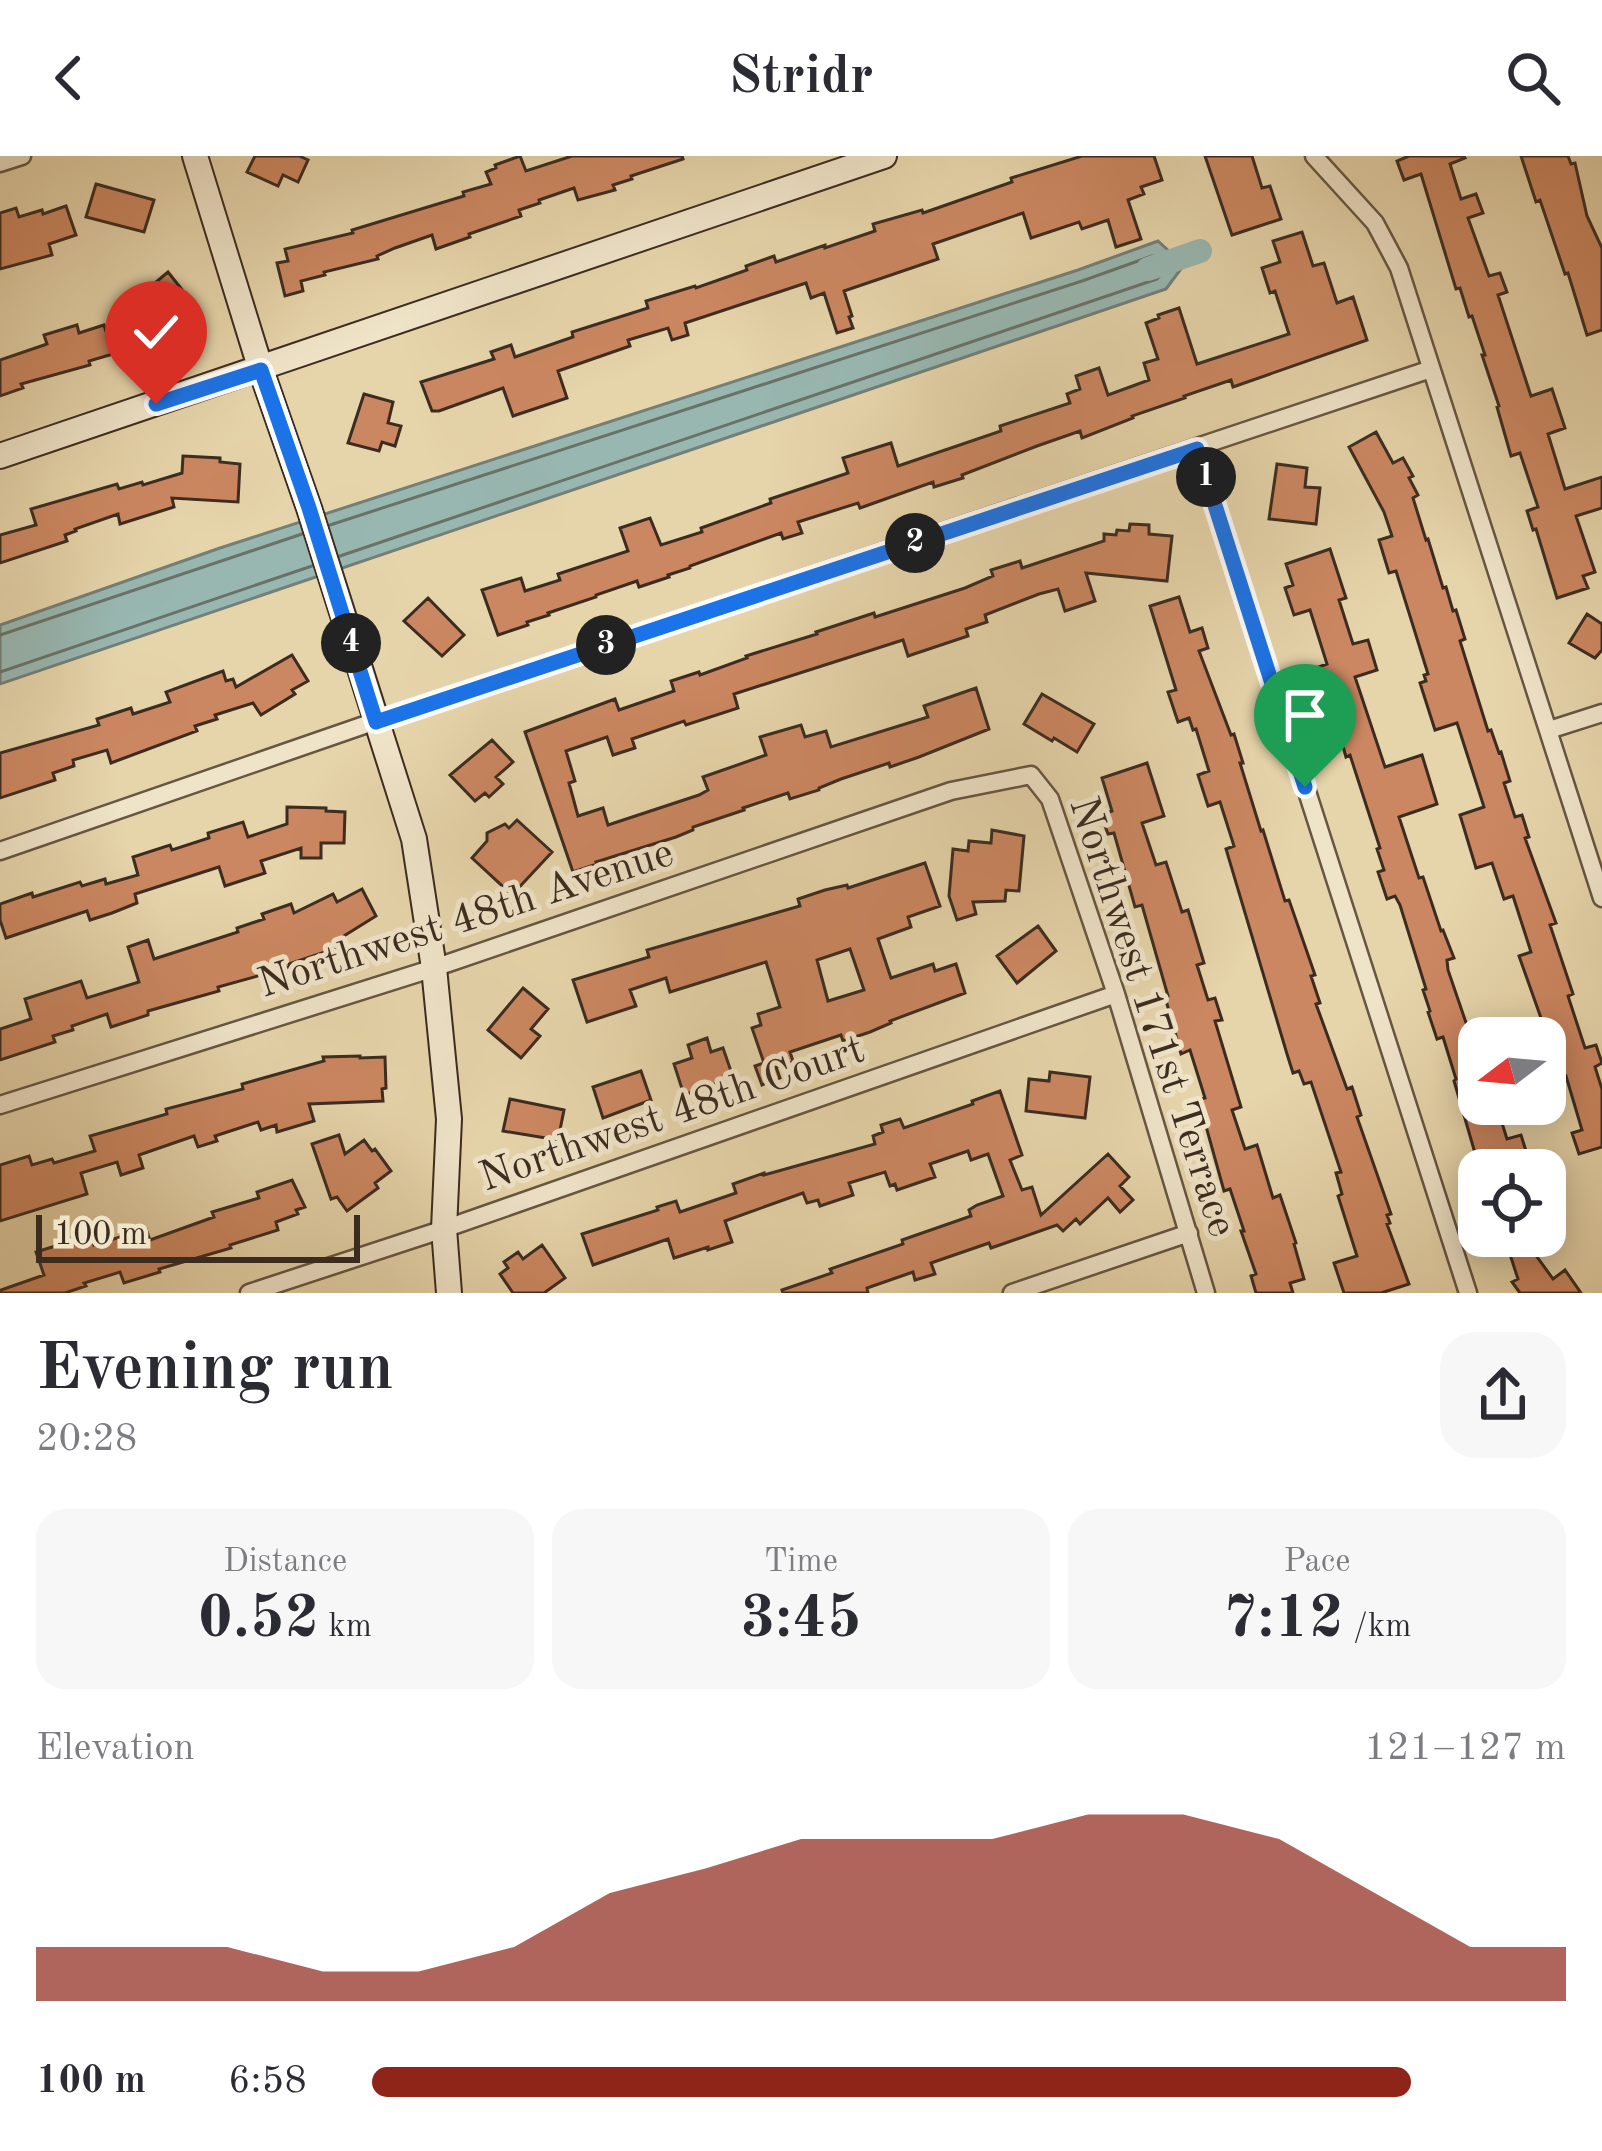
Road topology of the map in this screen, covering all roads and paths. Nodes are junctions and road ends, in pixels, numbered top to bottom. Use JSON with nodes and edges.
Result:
{"nodes":[{"id":1,"x":22,"y":156,"type":"edge"},
{"id":2,"x":195,"y":156,"type":"edge"},
{"id":3,"x":884,"y":156,"type":"edge"},
{"id":4,"x":1314,"y":156,"type":"edge"},
{"id":5,"x":0,"y":164,"type":"edge"},
{"id":6,"x":1431,"y":369,"type":"junction"},
{"id":7,"x":261,"y":370,"type":"junction"},
{"id":8,"x":1197,"y":449,"type":"junction"},
{"id":9,"x":0,"y":456,"type":"edge"},
{"id":10,"x":1602,"y":713,"type":"edge"},
{"id":11,"x":376,"y":722,"type":"junction"},
{"id":12,"x":1549,"y":730,"type":"junction"},
{"id":13,"x":951,"y":790,"type":"joint"},
{"id":14,"x":0,"y":851,"type":"edge"},
{"id":15,"x":1602,"y":898,"type":"edge"},
{"id":16,"x":434,"y":968,"type":"junction"},
{"id":17,"x":1116,"y":994,"type":"junction"},
{"id":18,"x":0,"y":1105,"type":"edge"},
{"id":19,"x":444,"y":1229,"type":"junction"},
{"id":20,"x":1189,"y":1233,"type":"junction"},
{"id":21,"x":249,"y":1293,"type":"edge"},
{"id":22,"x":449,"y":1293,"type":"edge"},
{"id":23,"x":1012,"y":1293,"type":"edge"},
{"id":24,"x":1205,"y":1293,"type":"edge"},
{"id":25,"x":1468,"y":1293,"type":"edge"}],
"edges":[{"from":1,"to":5,"type":"street"},
{"from":2,"to":7,"type":"street"},
{"from":3,"to":7,"type":"street"},
{"from":4,"to":6,"type":"street"},
{"from":6,"to":8,"type":"street"},
{"from":6,"to":12,"type":"street"},
{"from":7,"to":9,"type":"street"},
{"from":7,"to":11,"type":"street"},
{"from":8,"to":11,"type":"street"},
{"from":8,"to":25,"type":"street"},
{"from":10,"to":12,"type":"street"},
{"from":11,"to":14,"type":"street"},
{"from":11,"to":16,"type":"street"},
{"from":12,"to":15,"type":"street"},
{"from":13,"to":16,"type":"street","name":"Northwest 48th Avenue"},
{"from":13,"to":17,"type":"street","name":"Northwest 171st Terrace"},
{"from":16,"to":18,"type":"street","name":"Northwest 48th Avenue"},
{"from":16,"to":19,"type":"street"},
{"from":17,"to":19,"type":"street","name":"Northwest 48th Court"},
{"from":17,"to":20,"type":"street","name":"Northwest 171st Terrace"},
{"from":19,"to":21,"type":"street","name":"Northwest 48th Court"},
{"from":19,"to":22,"type":"street"},
{"from":20,"to":23,"type":"street"},
{"from":20,"to":24,"type":"street","name":"Northwest 171st Terrace"}]}
